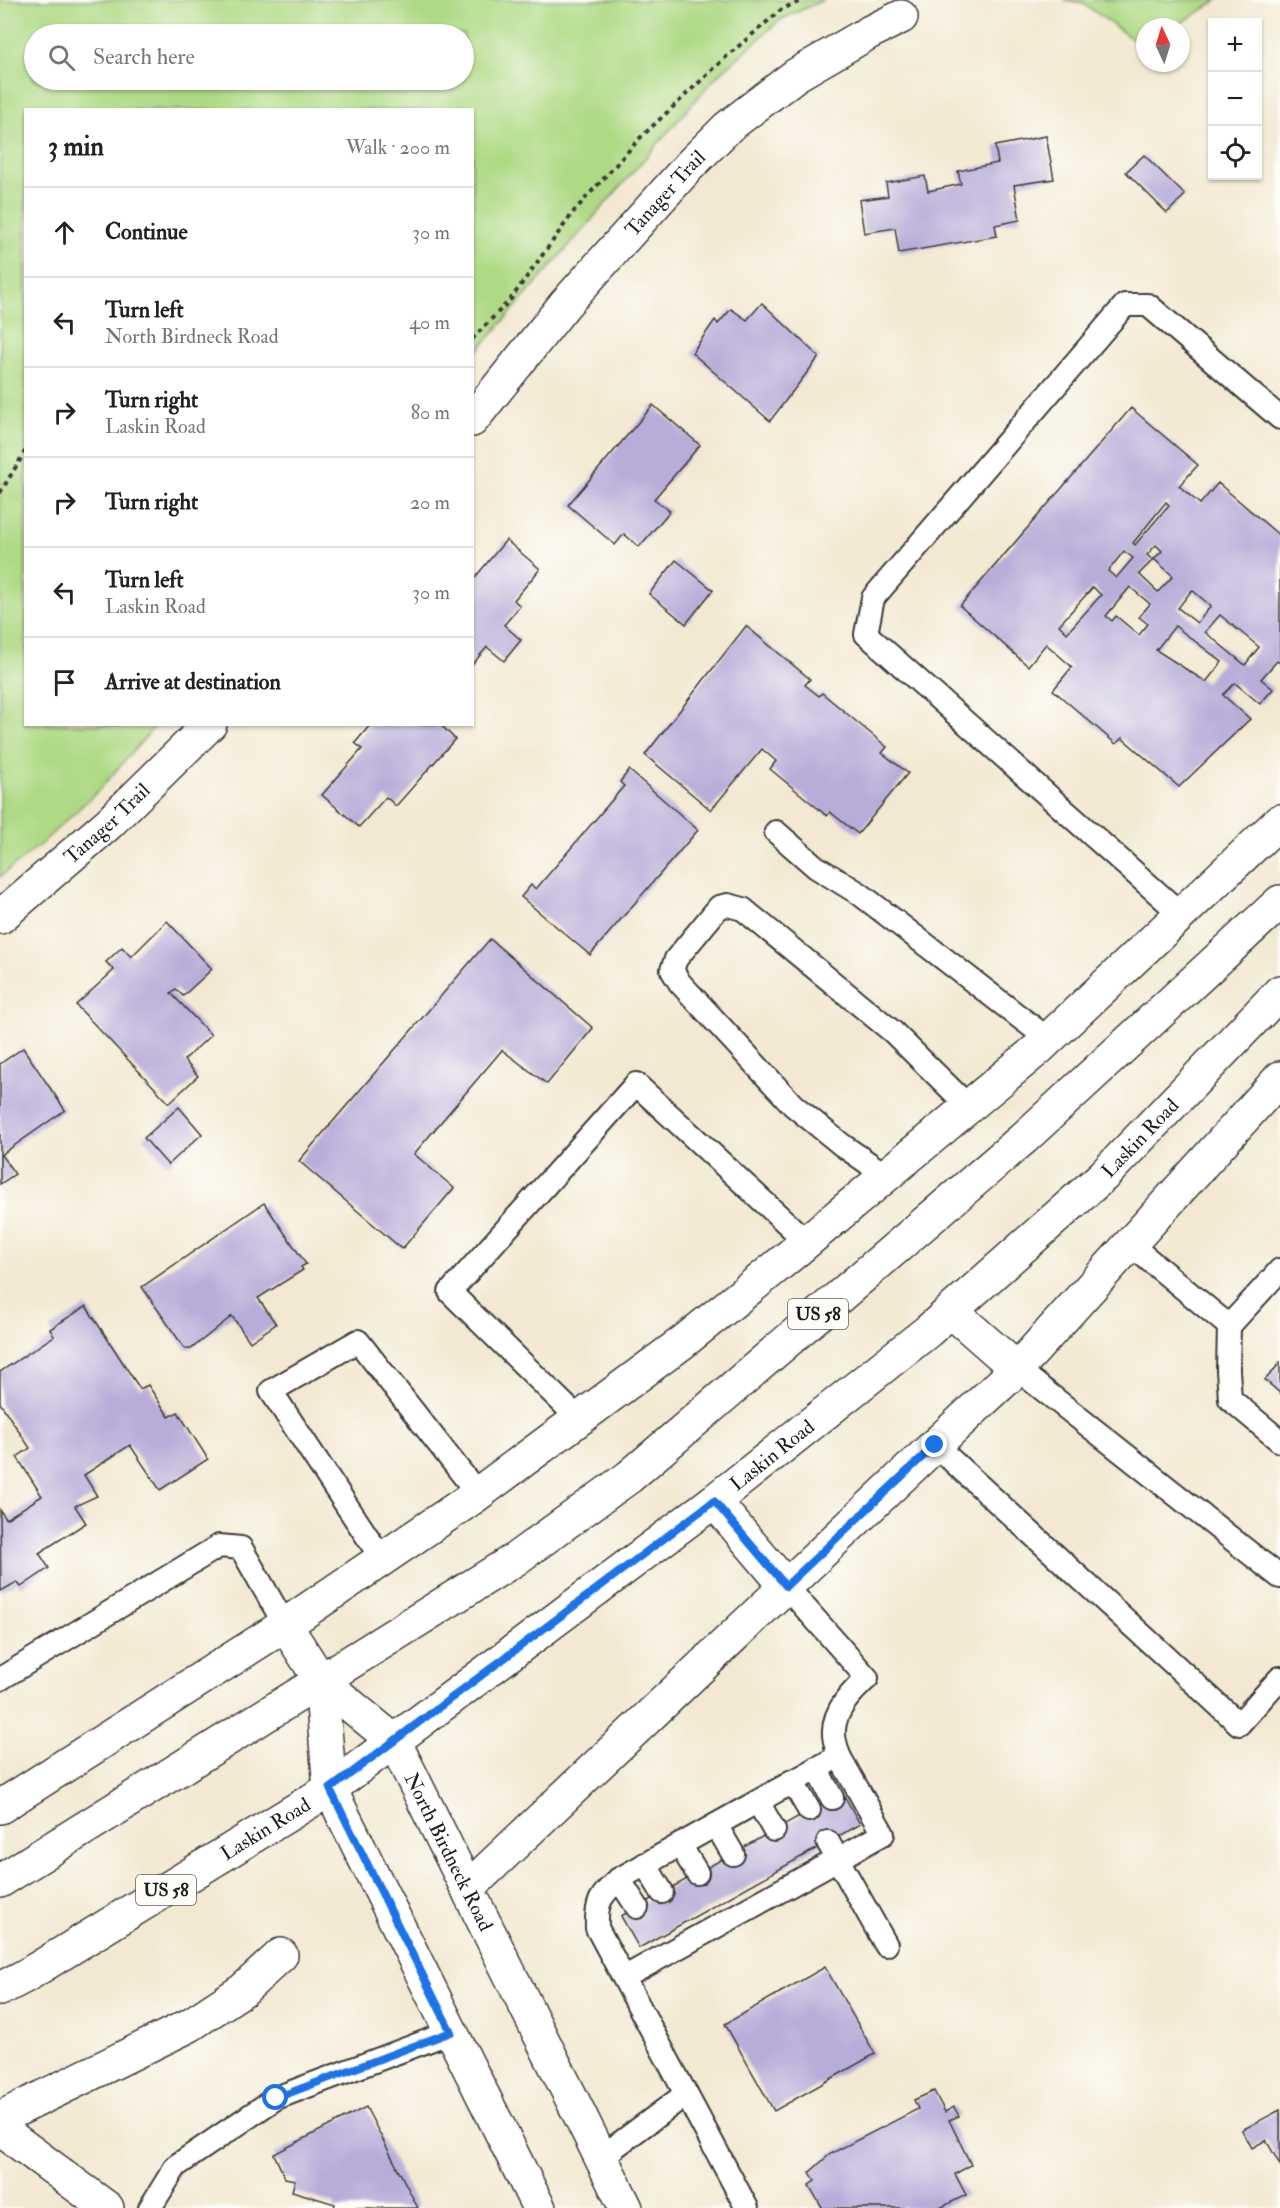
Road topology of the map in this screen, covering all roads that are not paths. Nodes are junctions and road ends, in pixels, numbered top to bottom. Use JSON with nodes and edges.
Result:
{"nodes":[{"id":1,"x":901,"y":17,"type":"dead end"},
{"id":2,"x":474,"y":418,"type":"edge"},
{"id":3,"x":1280,"y":418,"type":"edge"},
{"id":4,"x":208,"y":726,"type":"edge"},
{"id":5,"x":1280,"y":821,"type":"edge"},
{"id":6,"x":776,"y":832,"type":"dead end"},
{"id":7,"x":1280,"y":902,"type":"edge"},
{"id":8,"x":1181,"y":914,"type":"junction"},
{"id":9,"x":0,"y":917,"type":"edge"},
{"id":10,"x":1280,"y":992,"type":"edge"},
{"id":11,"x":1048,"y":1039,"type":"junction"},
{"id":12,"x":1280,"y":1078,"type":"edge"},
{"id":13,"x":969,"y":1107,"type":"junction"},
{"id":14,"x":887,"y":1176,"type":"junction"},
{"id":15,"x":807,"y":1242,"type":"junction"},
{"id":16,"x":1131,"y":1245,"type":"junction"},
{"id":17,"x":1280,"y":1270,"type":"edge"},
{"id":18,"x":951,"y":1311,"type":"junction"},
{"id":19,"x":1229,"y":1326,"type":"junction"},
{"id":20,"x":1017,"y":1369,"type":"junction"},
{"id":21,"x":579,"y":1419,"type":"junction"},
{"id":22,"x":1280,"y":1441,"type":"edge"},
{"id":23,"x":935,"y":1445,"type":"junction"},
{"id":24,"x":478,"y":1494,"type":"junction"},
{"id":25,"x":714,"y":1501,"type":"junction"},
{"id":26,"x":382,"y":1559,"type":"junction"},
{"id":27,"x":1280,"y":1577,"type":"edge"},
{"id":28,"x":786,"y":1586,"type":"junction"},
{"id":29,"x":285,"y":1625,"type":"junction"},
{"id":30,"x":1280,"y":1678,"type":"edge"},
{"id":31,"x":0,"y":1679,"type":"edge"},
{"id":32,"x":321,"y":1681,"type":"junction"},
{"id":33,"x":394,"y":1741,"type":"junction"},
{"id":34,"x":839,"y":1756,"type":"junction"},
{"id":35,"x":816,"y":1768,"type":"junction"},
{"id":36,"x":792,"y":1781,"type":"junction"},
{"id":37,"x":330,"y":1789,"type":"junction"},
{"id":38,"x":832,"y":1798,"type":"dead end"},
{"id":39,"x":758,"y":1802,"type":"junction"},
{"id":40,"x":0,"y":1807,"type":"edge"},
{"id":41,"x":810,"y":1810,"type":"dead end"},
{"id":42,"x":716,"y":1825,"type":"junction"},
{"id":43,"x":774,"y":1830,"type":"dead end"},
{"id":44,"x":680,"y":1845,"type":"junction"},
{"id":45,"x":833,"y":1850,"type":"junction"},
{"id":46,"x":733,"y":1854,"type":"dead end"},
{"id":47,"x":645,"y":1864,"type":"junction"},
{"id":48,"x":697,"y":1873,"type":"dead end"},
{"id":49,"x":619,"y":1879,"type":"junction"},
{"id":50,"x":0,"y":1881,"type":"edge"},
{"id":51,"x":468,"y":1888,"type":"junction"},
{"id":52,"x":662,"y":1892,"type":"dead end"},
{"id":53,"x":637,"y":1907,"type":"dead end"},
{"id":54,"x":886,"y":1946,"type":"dead end"},
{"id":55,"x":281,"y":1955,"type":"dead end"},
{"id":56,"x":625,"y":1977,"type":"junction"},
{"id":57,"x":0,"y":1989,"type":"edge"},
{"id":58,"x":451,"y":2032,"type":"junction"},
{"id":59,"x":686,"y":2094,"type":"junction"},
{"id":60,"x":0,"y":2118,"type":"edge"},
{"id":61,"x":0,"y":2130,"type":"edge"},
{"id":62,"x":600,"y":2158,"type":"junction"},
{"id":63,"x":106,"y":2208,"type":"edge"},
{"id":64,"x":150,"y":2208,"type":"edge"},
{"id":65,"x":539,"y":2208,"type":"edge"},
{"id":66,"x":626,"y":2208,"type":"edge"},
{"id":67,"x":747,"y":2208,"type":"edge"}],
"edges":[{"from":1,"to":2,"type":"main road","name":"Tanager Trail"},
{"from":3,"to":8,"type":"lane"},
{"from":4,"to":9,"type":"main road","name":"Tanager Trail"},
{"from":5,"to":8,"type":"main road"},
{"from":6,"to":11,"type":"lane"},
{"from":7,"to":32,"type":"main road","number":"US 58"},
{"from":8,"to":11,"type":"main road"},
{"from":10,"to":18,"type":"main road","name":"Laskin Road","number":"US 58"},
{"from":11,"to":13,"type":"main road"},
{"from":12,"to":16,"type":"main road"},
{"from":13,"to":14,"type":"main road"},
{"from":13,"to":14,"type":"lane"},
{"from":14,"to":15,"type":"main road"},
{"from":15,"to":21,"type":"main road"},
{"from":15,"to":21,"type":"lane"},
{"from":16,"to":19,"type":"lane"},
{"from":16,"to":20,"type":"main road"},
{"from":17,"to":19,"type":"lane"},
{"from":18,"to":20,"type":"main road"},
{"from":18,"to":25,"type":"main road","name":"Laskin Road","number":"US 58"},
{"from":19,"to":22,"type":"lane"},
{"from":20,"to":23,"type":"main road"},
{"from":20,"to":27,"type":"lane"},
{"from":21,"to":24,"type":"main road"},
{"from":23,"to":28,"type":"main road"},
{"from":23,"to":30,"type":"lane"},
{"from":24,"to":26,"type":"main road"},
{"from":24,"to":26,"type":"lane"},
{"from":25,"to":28,"type":"main road"},
{"from":25,"to":33,"type":"main road","name":"Laskin Road","number":"US 58"},
{"from":26,"to":29,"type":"main road"},
{"from":28,"to":34,"type":"lane"},
{"from":28,"to":51,"type":"main road"},
{"from":29,"to":31,"type":"lane"},
{"from":29,"to":32,"type":"main road"},
{"from":29,"to":40,"type":"main road"},
{"from":32,"to":33,"type":"main road","name":"North Birdneck Road"},
{"from":32,"to":37,"type":"main road"},
{"from":32,"to":50,"type":"main road","number":"US 58"},
{"from":33,"to":37,"type":"main road","name":"Laskin Road","number":"US 58"},
{"from":33,"to":51,"type":"main road","name":"North Birdneck Road"},
{"from":34,"to":35,"type":"lane"},
{"from":34,"to":45,"type":"lane"},
{"from":35,"to":36,"type":"lane"},
{"from":35,"to":38,"type":"lane"},
{"from":36,"to":39,"type":"lane"},
{"from":36,"to":41,"type":"lane"},
{"from":37,"to":57,"type":"main road","name":"Laskin Road","number":"US 58"},
{"from":37,"to":58,"type":"main road"},
{"from":39,"to":42,"type":"lane"},
{"from":39,"to":43,"type":"lane"},
{"from":42,"to":44,"type":"lane"},
{"from":42,"to":46,"type":"lane"},
{"from":44,"to":47,"type":"lane"},
{"from":44,"to":48,"type":"lane"},
{"from":45,"to":54,"type":"lane"},
{"from":45,"to":56,"type":"lane"},
{"from":47,"to":49,"type":"lane"},
{"from":47,"to":52,"type":"lane"},
{"from":49,"to":53,"type":"lane"},
{"from":49,"to":56,"type":"lane"},
{"from":51,"to":62,"type":"main road","name":"North Birdneck Road"},
{"from":55,"to":60,"type":"main road"},
{"from":56,"to":59,"type":"lane"},
{"from":58,"to":64,"type":"lane"},
{"from":58,"to":65,"type":"main road"},
{"from":59,"to":62,"type":"lane"},
{"from":59,"to":67,"type":"lane"},
{"from":61,"to":63,"type":"main road"},
{"from":62,"to":66,"type":"main road","name":"North Birdneck Road"}]}
